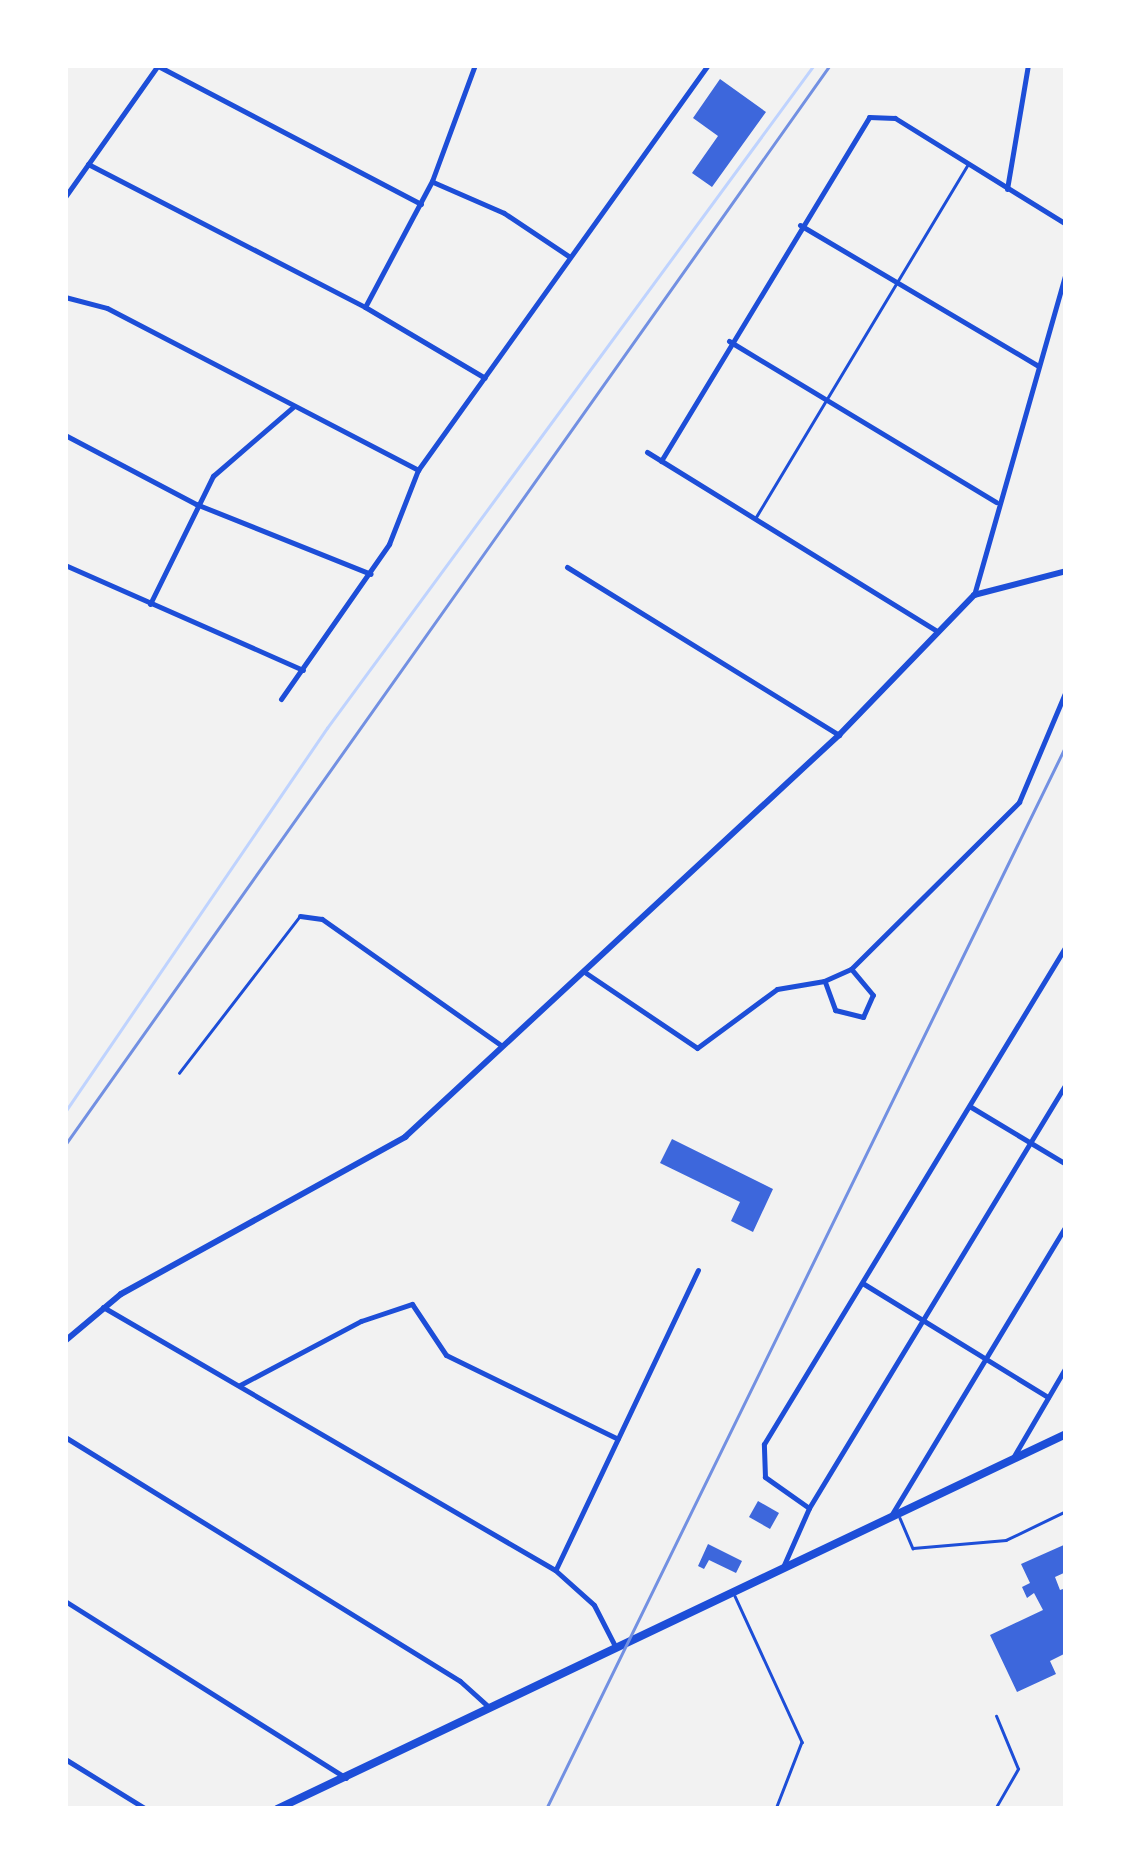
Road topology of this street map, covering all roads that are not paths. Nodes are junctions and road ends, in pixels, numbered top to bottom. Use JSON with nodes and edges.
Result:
{"nodes":[{"id":1,"x":475,"y":65,"type":"edge"},
{"id":2,"x":708,"y":65,"type":"edge"},
{"id":3,"x":1028,"y":65,"type":"edge"},
{"id":4,"x":158,"y":66,"type":"edge"},
{"id":5,"x":88,"y":164,"type":"junction"},
{"id":6,"x":968,"y":164,"type":"junction"},
{"id":7,"x":432,"y":182,"type":"junction"},
{"id":8,"x":1007,"y":188,"type":"junction"},
{"id":9,"x":65,"y":198,"type":"edge"},
{"id":10,"x":421,"y":204,"type":"junction"},
{"id":11,"x":800,"y":224,"type":"junction"},
{"id":12,"x":1066,"y":224,"type":"edge"},
{"id":13,"x":570,"y":257,"type":"junction"},
{"id":14,"x":1066,"y":273,"type":"edge"},
{"id":15,"x":898,"y":284,"type":"junction"},
{"id":16,"x":65,"y":298,"type":"edge"},
{"id":17,"x":365,"y":306,"type":"junction"},
{"id":18,"x":728,"y":340,"type":"junction"},
{"id":19,"x":1038,"y":366,"type":"junction"},
{"id":20,"x":485,"y":378,"type":"junction"},
{"id":21,"x":825,"y":402,"type":"junction"},
{"id":22,"x":294,"y":406,"type":"junction"},
{"id":23,"x":65,"y":435,"type":"edge"},
{"id":24,"x":647,"y":452,"type":"dead end"},
{"id":25,"x":661,"y":460,"type":"junction"},
{"id":26,"x":418,"y":470,"type":"junction"},
{"id":27,"x":996,"y":502,"type":"junction"},
{"id":28,"x":196,"y":504,"type":"junction"},
{"id":29,"x":755,"y":519,"type":"junction"},
{"id":30,"x":65,"y":564,"type":"edge"},
{"id":31,"x":567,"y":567,"type":"dead end"},
{"id":32,"x":1066,"y":571,"type":"edge"},
{"id":33,"x":371,"y":574,"type":"junction"},
{"id":34,"x":974,"y":595,"type":"junction"},
{"id":35,"x":150,"y":604,"type":"junction"},
{"id":36,"x":937,"y":631,"type":"junction"},
{"id":37,"x":304,"y":670,"type":"junction"},
{"id":38,"x":1066,"y":691,"type":"edge"},
{"id":39,"x":282,"y":699,"type":"dead end"},
{"id":40,"x":839,"y":734,"type":"junction"},
{"id":41,"x":300,"y":916,"type":"joint"},
{"id":42,"x":1066,"y":946,"type":"edge"},
{"id":43,"x":851,"y":968,"type":"junction"},
{"id":44,"x":586,"y":973,"type":"junction"},
{"id":45,"x":824,"y":981,"type":"junction"},
{"id":46,"x":504,"y":1048,"type":"junction"},
{"id":47,"x":179,"y":1073,"type":"dead end"},
{"id":48,"x":1066,"y":1084,"type":"edge"},
{"id":49,"x":971,"y":1107,"type":"junction"},
{"id":50,"x":1030,"y":1141,"type":"junction"},
{"id":51,"x":1066,"y":1164,"type":"edge"},
{"id":52,"x":1066,"y":1225,"type":"edge"},
{"id":53,"x":698,"y":1270,"type":"dead end"},
{"id":54,"x":864,"y":1284,"type":"junction"},
{"id":55,"x":103,"y":1307,"type":"junction"},
{"id":56,"x":922,"y":1318,"type":"junction"},
{"id":57,"x":65,"y":1341,"type":"edge"},
{"id":58,"x":986,"y":1357,"type":"junction"},
{"id":59,"x":1066,"y":1367,"type":"edge"},
{"id":60,"x":240,"y":1385,"type":"junction"},
{"id":61,"x":1048,"y":1396,"type":"junction"},
{"id":62,"x":1066,"y":1434,"type":"edge"},
{"id":63,"x":65,"y":1437,"type":"edge"},
{"id":64,"x":618,"y":1439,"type":"junction"},
{"id":65,"x":1014,"y":1456,"type":"junction"},
{"id":66,"x":809,"y":1508,"type":"junction"},
{"id":67,"x":1066,"y":1511,"type":"edge"},
{"id":68,"x":894,"y":1516,"type":"junction"},
{"id":69,"x":783,"y":1567,"type":"junction"},
{"id":70,"x":555,"y":1570,"type":"junction"},
{"id":71,"x":733,"y":1592,"type":"junction"},
{"id":72,"x":65,"y":1601,"type":"edge"},
{"id":73,"x":616,"y":1648,"type":"junction"},
{"id":74,"x":490,"y":1708,"type":"junction"},
{"id":75,"x":996,"y":1716,"type":"dead end"},
{"id":76,"x":65,"y":1759,"type":"edge"},
{"id":77,"x":346,"y":1778,"type":"junction"},
{"id":78,"x":146,"y":1809,"type":"edge"},
{"id":79,"x":278,"y":1809,"type":"edge"},
{"id":80,"x":776,"y":1809,"type":"edge"},
{"id":81,"x":995,"y":1809,"type":"edge"}],
"edges":[{"from":1,"to":7,"type":"street"},
{"from":2,"to":13,"type":"street"},
{"from":3,"to":8,"type":"street"},
{"from":4,"to":5,"type":"street"},
{"from":4,"to":10,"type":"street"},
{"from":5,"to":9,"type":"street"},
{"from":5,"to":17,"type":"street"},
{"from":6,"to":8,"type":"street"},
{"from":6,"to":11,"type":"street"},
{"from":6,"to":15,"type":"lane"},
{"from":7,"to":10,"type":"street"},
{"from":7,"to":13,"type":"street"},
{"from":8,"to":12,"type":"street"},
{"from":10,"to":17,"type":"street"},
{"from":11,"to":15,"type":"street"},
{"from":11,"to":18,"type":"street"},
{"from":13,"to":20,"type":"street"},
{"from":14,"to":19,"type":"street"},
{"from":15,"to":19,"type":"street"},
{"from":15,"to":21,"type":"lane"},
{"from":16,"to":22,"type":"street"},
{"from":17,"to":20,"type":"street"},
{"from":18,"to":21,"type":"street"},
{"from":18,"to":25,"type":"street"},
{"from":19,"to":27,"type":"street"},
{"from":20,"to":26,"type":"street"},
{"from":21,"to":27,"type":"street"},
{"from":21,"to":29,"type":"lane"},
{"from":22,"to":26,"type":"street"},
{"from":22,"to":28,"type":"street"},
{"from":23,"to":28,"type":"street"},
{"from":24,"to":25,"type":"street"},
{"from":25,"to":29,"type":"street"},
{"from":26,"to":33,"type":"street"},
{"from":27,"to":34,"type":"street"},
{"from":28,"to":33,"type":"street"},
{"from":28,"to":35,"type":"street"},
{"from":29,"to":36,"type":"street"},
{"from":30,"to":35,"type":"street"},
{"from":31,"to":40,"type":"street"},
{"from":32,"to":34,"type":"street"},
{"from":33,"to":37,"type":"street"},
{"from":34,"to":36,"type":"street"},
{"from":35,"to":37,"type":"street"},
{"from":36,"to":40,"type":"street"},
{"from":37,"to":39,"type":"street"},
{"from":38,"to":43,"type":"street"},
{"from":40,"to":44,"type":"street"},
{"from":41,"to":46,"type":"street"},
{"from":41,"to":47,"type":"lane"},
{"from":42,"to":49,"type":"street"},
{"from":43,"to":45,"type":"street"},
{"from":43,"to":45,"type":"street"},
{"from":44,"to":45,"type":"street"},
{"from":44,"to":46,"type":"street"},
{"from":46,"to":55,"type":"street"},
{"from":48,"to":50,"type":"street"},
{"from":49,"to":50,"type":"street"},
{"from":49,"to":54,"type":"street"},
{"from":50,"to":51,"type":"street"},
{"from":50,"to":56,"type":"street"},
{"from":52,"to":58,"type":"street"},
{"from":53,"to":64,"type":"street"},
{"from":54,"to":56,"type":"street"},
{"from":54,"to":66,"type":"street"},
{"from":55,"to":57,"type":"street"},
{"from":55,"to":60,"type":"street"},
{"from":56,"to":58,"type":"street"},
{"from":56,"to":66,"type":"street"},
{"from":58,"to":61,"type":"street"},
{"from":58,"to":68,"type":"street"},
{"from":59,"to":61,"type":"street"},
{"from":60,"to":64,"type":"street"},
{"from":60,"to":70,"type":"street"},
{"from":61,"to":65,"type":"street"},
{"from":62,"to":65,"type":"main road"},
{"from":63,"to":74,"type":"street"},
{"from":64,"to":70,"type":"street"},
{"from":65,"to":68,"type":"main road"},
{"from":66,"to":69,"type":"street"},
{"from":67,"to":68,"type":"lane"},
{"from":68,"to":69,"type":"main road"},
{"from":69,"to":71,"type":"main road"},
{"from":70,"to":73,"type":"street"},
{"from":71,"to":73,"type":"main road"},
{"from":71,"to":80,"type":"lane"},
{"from":72,"to":77,"type":"street"},
{"from":73,"to":74,"type":"main road"},
{"from":74,"to":77,"type":"main road"},
{"from":75,"to":81,"type":"lane"},
{"from":76,"to":78,"type":"street"},
{"from":77,"to":79,"type":"main road"}]}
